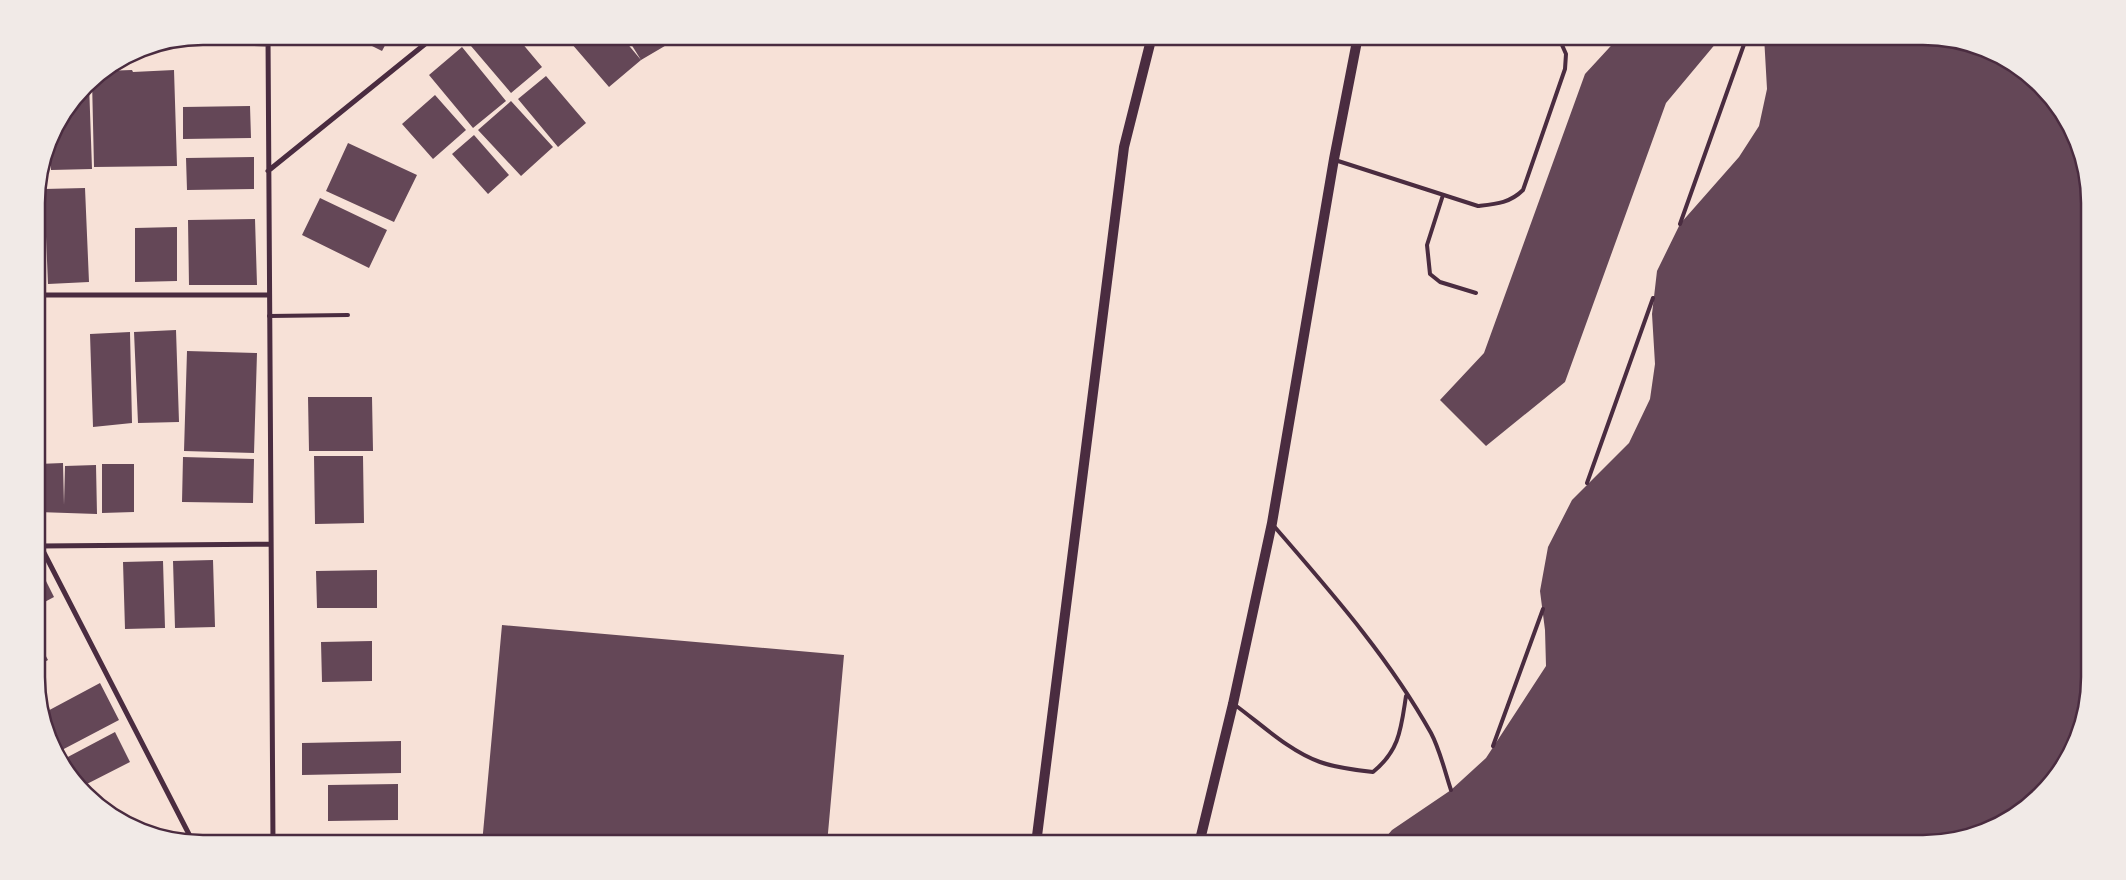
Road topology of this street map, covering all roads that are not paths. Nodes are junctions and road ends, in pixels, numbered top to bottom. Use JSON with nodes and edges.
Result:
{"nodes":[{"id":1,"x":268,"y":45,"type":"edge"},
{"id":2,"x":424,"y":45,"type":"edge"},
{"id":3,"x":1150,"y":45,"type":"edge"},
{"id":4,"x":1356,"y":45,"type":"edge"},
{"id":5,"x":1562,"y":45,"type":"edge"},
{"id":6,"x":1744,"y":45,"type":"edge"},
{"id":7,"x":1334,"y":160,"type":"junction"},
{"id":8,"x":268,"y":171,"type":"junction"},
{"id":9,"x":1442,"y":195,"type":"junction"},
{"id":10,"x":1680,"y":224,"type":"dead end"},
{"id":11,"x":1476,"y":293,"type":"dead end"},
{"id":12,"x":45,"y":295,"type":"edge"},
{"id":13,"x":269,"y":295,"type":"junction"},
{"id":14,"x":1653,"y":298,"type":"dead end"},
{"id":15,"x":348,"y":315,"type":"dead end"},
{"id":16,"x":269,"y":316,"type":"junction"},
{"id":17,"x":1587,"y":484,"type":"dead end"},
{"id":18,"x":1272,"y":523,"type":"junction"},
{"id":19,"x":271,"y":544,"type":"junction"},
{"id":20,"x":45,"y":545,"type":"edge"},
{"id":21,"x":45,"y":557,"type":"edge"},
{"id":22,"x":1542,"y":609,"type":"dead end"},
{"id":23,"x":1406,"y":695,"type":"junction"},
{"id":24,"x":1233,"y":704,"type":"junction"},
{"id":25,"x":1493,"y":746,"type":"dead end"},
{"id":26,"x":1451,"y":790,"type":"dead end"},
{"id":27,"x":189,"y":834,"type":"edge"},
{"id":28,"x":273,"y":835,"type":"edge"},
{"id":29,"x":1037,"y":835,"type":"edge"},
{"id":30,"x":1201,"y":835,"type":"edge"}],
"edges":[{"from":1,"to":8,"type":"street"},
{"from":2,"to":8,"type":"street"},
{"from":3,"to":29,"type":"main road"},
{"from":4,"to":7,"type":"main road"},
{"from":5,"to":9,"type":"lane"},
{"from":6,"to":10,"type":"lane"},
{"from":7,"to":9,"type":"lane"},
{"from":7,"to":18,"type":"main road"},
{"from":8,"to":13,"type":"street"},
{"from":9,"to":11,"type":"lane"},
{"from":12,"to":13,"type":"street"},
{"from":13,"to":16,"type":"street"},
{"from":14,"to":17,"type":"lane"},
{"from":15,"to":16,"type":"lane"},
{"from":16,"to":19,"type":"street"},
{"from":18,"to":23,"type":"lane"},
{"from":18,"to":24,"type":"main road"},
{"from":19,"to":20,"type":"street"},
{"from":19,"to":28,"type":"street"},
{"from":21,"to":27,"type":"street"},
{"from":22,"to":25,"type":"lane"},
{"from":23,"to":24,"type":"lane"},
{"from":23,"to":26,"type":"lane"},
{"from":24,"to":30,"type":"main road"}]}
